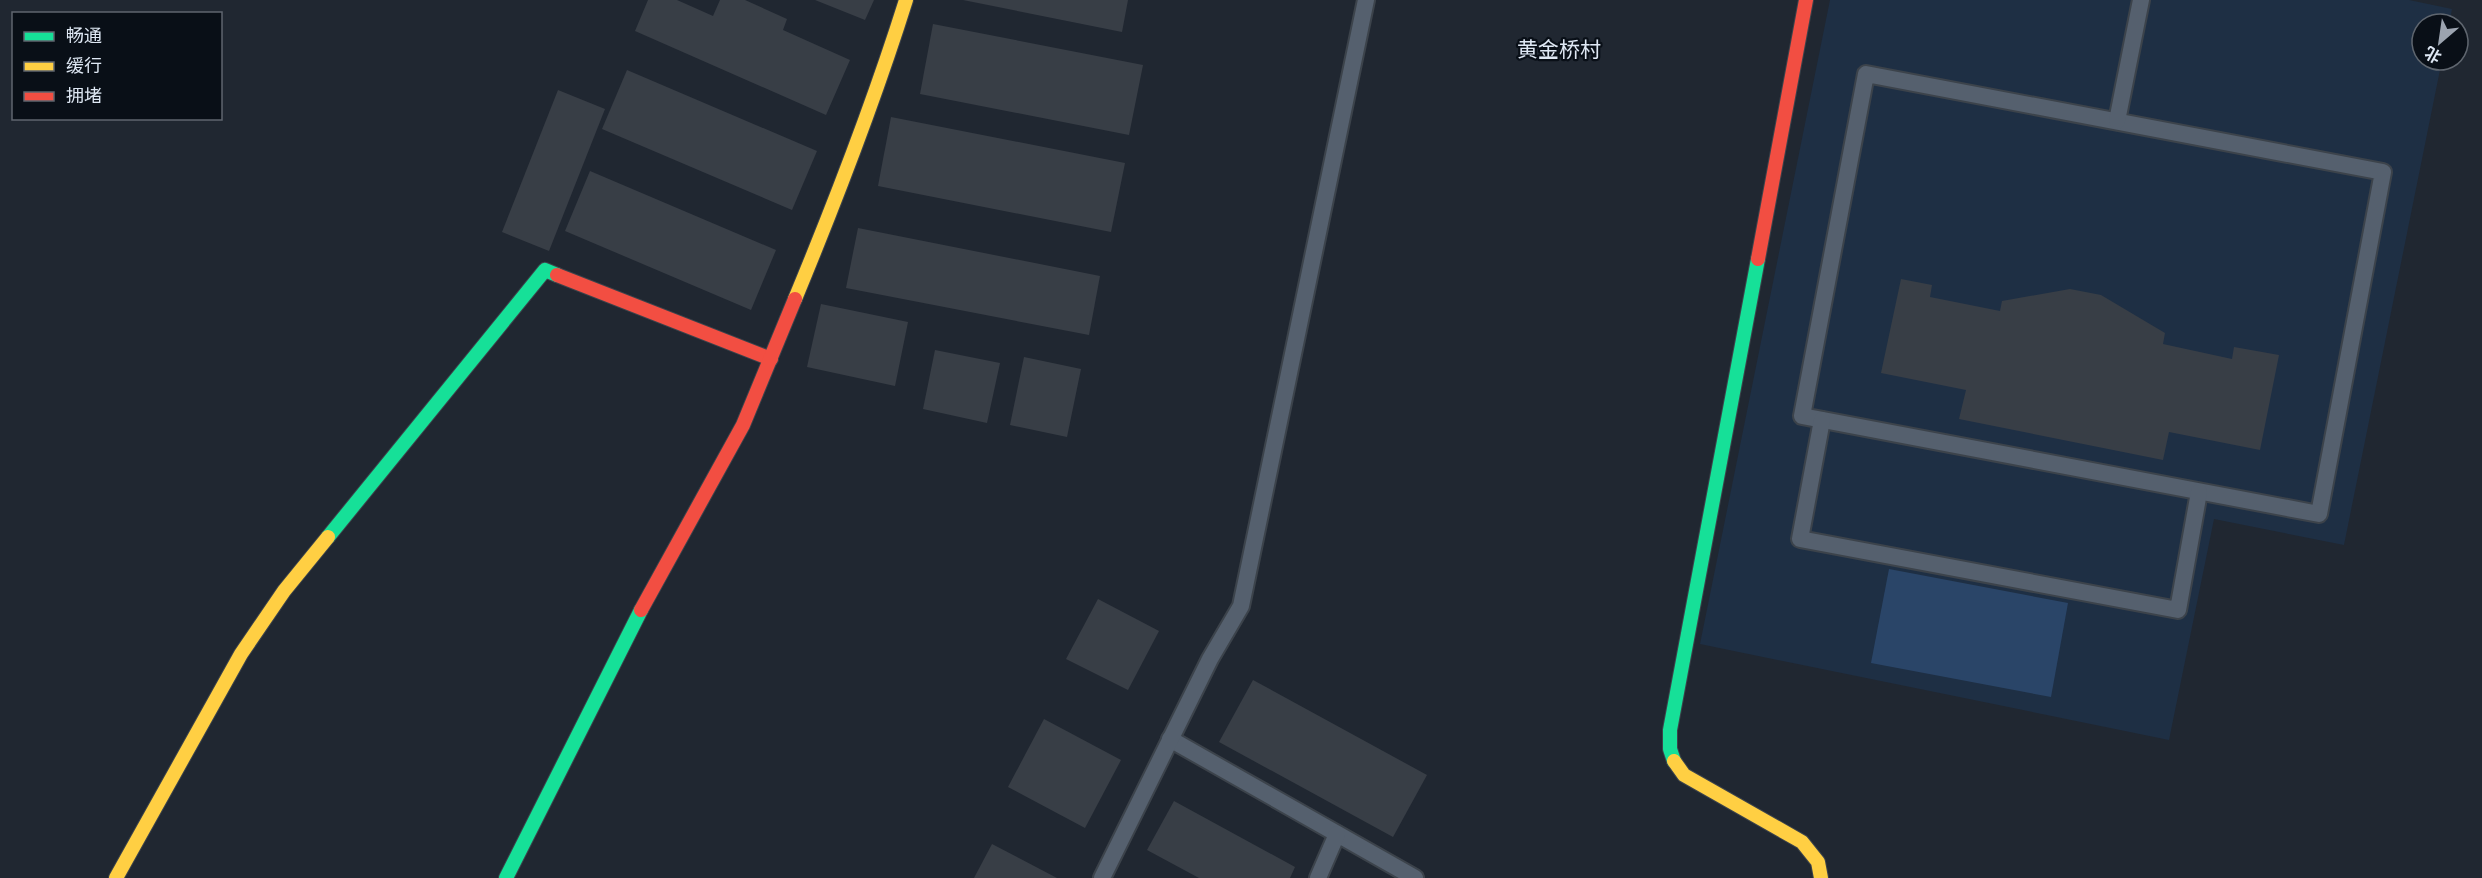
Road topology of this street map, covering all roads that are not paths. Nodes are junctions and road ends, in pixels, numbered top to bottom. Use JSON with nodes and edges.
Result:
{"nodes":[{"id":1,"x":906,"y":0,"type":"edge"},
{"id":2,"x":1366,"y":0,"type":"edge"},
{"id":3,"x":1806,"y":0,"type":"edge"},
{"id":4,"x":2141,"y":0,"type":"edge"},
{"id":5,"x":2116,"y":122,"type":"junction"},
{"id":6,"x":771,"y":359,"type":"junction"},
{"id":7,"x":1822,"y":420,"type":"junction"},
{"id":8,"x":2199,"y":492,"type":"junction"},
{"id":9,"x":1170,"y":740,"type":"junction"},
{"id":10,"x":1337,"y":834,"type":"junction"},
{"id":11,"x":116,"y":878,"type":"edge"},
{"id":12,"x":507,"y":878,"type":"edge"},
{"id":13,"x":1102,"y":878,"type":"edge"},
{"id":14,"x":1318,"y":878,"type":"edge"},
{"id":15,"x":1415,"y":878,"type":"edge"},
{"id":16,"x":1821,"y":878,"type":"edge"}],
"edges":[{"from":1,"to":6,"type":"street"},
{"from":2,"to":9,"type":"lane"},
{"from":3,"to":16,"type":"street"},
{"from":4,"to":5,"type":"lane"},
{"from":5,"to":7,"type":"lane"},
{"from":5,"to":8,"type":"lane"},
{"from":6,"to":11,"type":"street"},
{"from":6,"to":12,"type":"street"},
{"from":7,"to":8,"type":"lane"},
{"from":7,"to":8,"type":"lane"},
{"from":9,"to":10,"type":"lane"},
{"from":9,"to":13,"type":"lane"},
{"from":10,"to":14,"type":"lane"},
{"from":10,"to":15,"type":"lane"}]}
